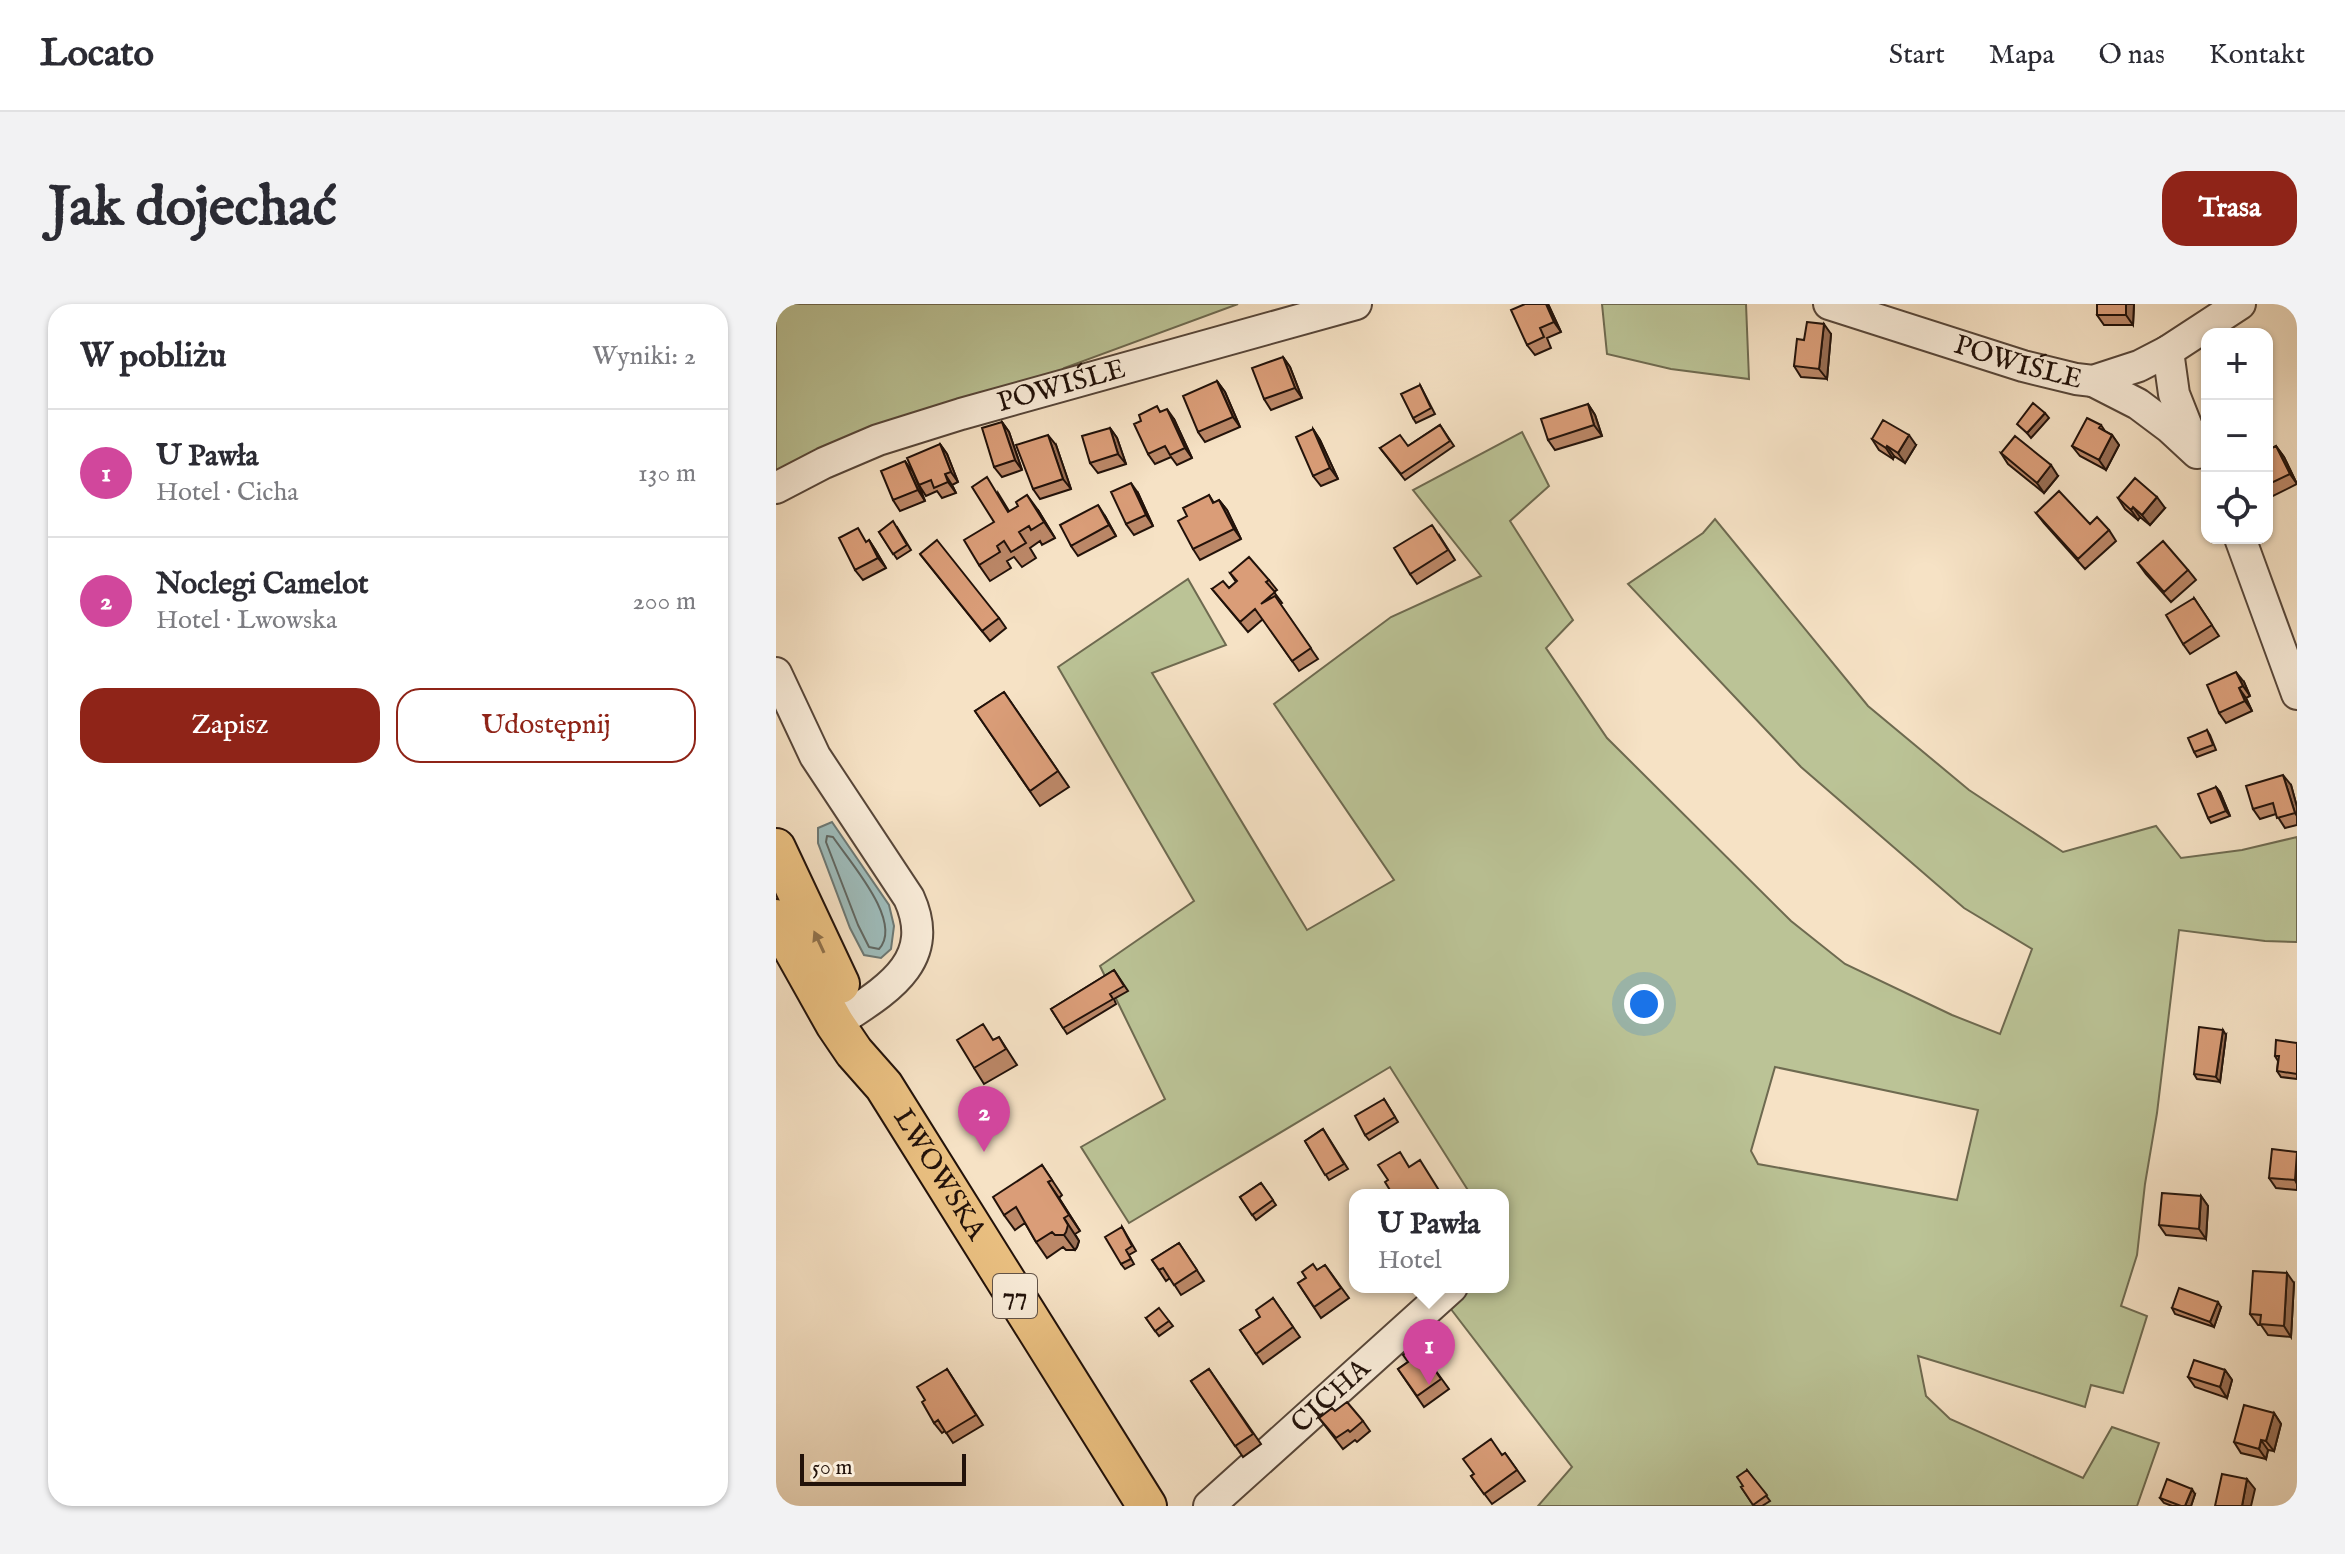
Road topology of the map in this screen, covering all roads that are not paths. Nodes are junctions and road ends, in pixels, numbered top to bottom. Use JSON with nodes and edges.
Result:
{"nodes":[{"id":1,"x":1356,"y":304,"type":"edge"},
{"id":2,"x":2240,"y":304,"type":"edge"},
{"id":3,"x":1846,"y":306,"type":"edge"},
{"id":4,"x":2168,"y":351,"type":"junction"},
{"id":5,"x":2093,"y":381,"type":"junction"},
{"id":6,"x":2201,"y":460,"type":"edge"},
{"id":7,"x":2201,"y":461,"type":"edge"},
{"id":8,"x":776,"y":488,"type":"edge"},
{"id":9,"x":2242,"y":544,"type":"edge"},
{"id":10,"x":776,"y":673,"type":"edge"},
{"id":11,"x":2297,"y":694,"type":"edge"},
{"id":12,"x":776,"y":848,"type":"edge"},
{"id":13,"x":776,"y":919,"type":"edge"},
{"id":14,"x":845,"y":1018,"type":"junction"},
{"id":15,"x":1445,"y":1293,"type":"edge"},
{"id":16,"x":1147,"y":1506,"type":"edge"},
{"id":17,"x":1209,"y":1506,"type":"edge"}],
"edges":[{"from":1,"to":8,"type":"street","name":"POWIŚLE"},
{"from":2,"to":4,"type":"street","name":"POWIŚLE"},
{"from":3,"to":5,"type":"street","name":"POWIŚLE"},
{"from":4,"to":5,"type":"street","name":"POWIŚLE"},
{"from":4,"to":6,"type":"street"},
{"from":5,"to":7,"type":"street"},
{"from":9,"to":11,"type":"street"},
{"from":10,"to":14,"type":"street"},
{"from":14,"to":12,"type":"main road","name":"LWOWSKA","number":"77","one_way":true},
{"from":13,"to":14,"type":"main road","name":"LWOWSKA","number":"77"},
{"from":14,"to":16,"type":"main road","name":"LWOWSKA","number":"77"},
{"from":15,"to":17,"type":"street","name":"CICHA"}]}
